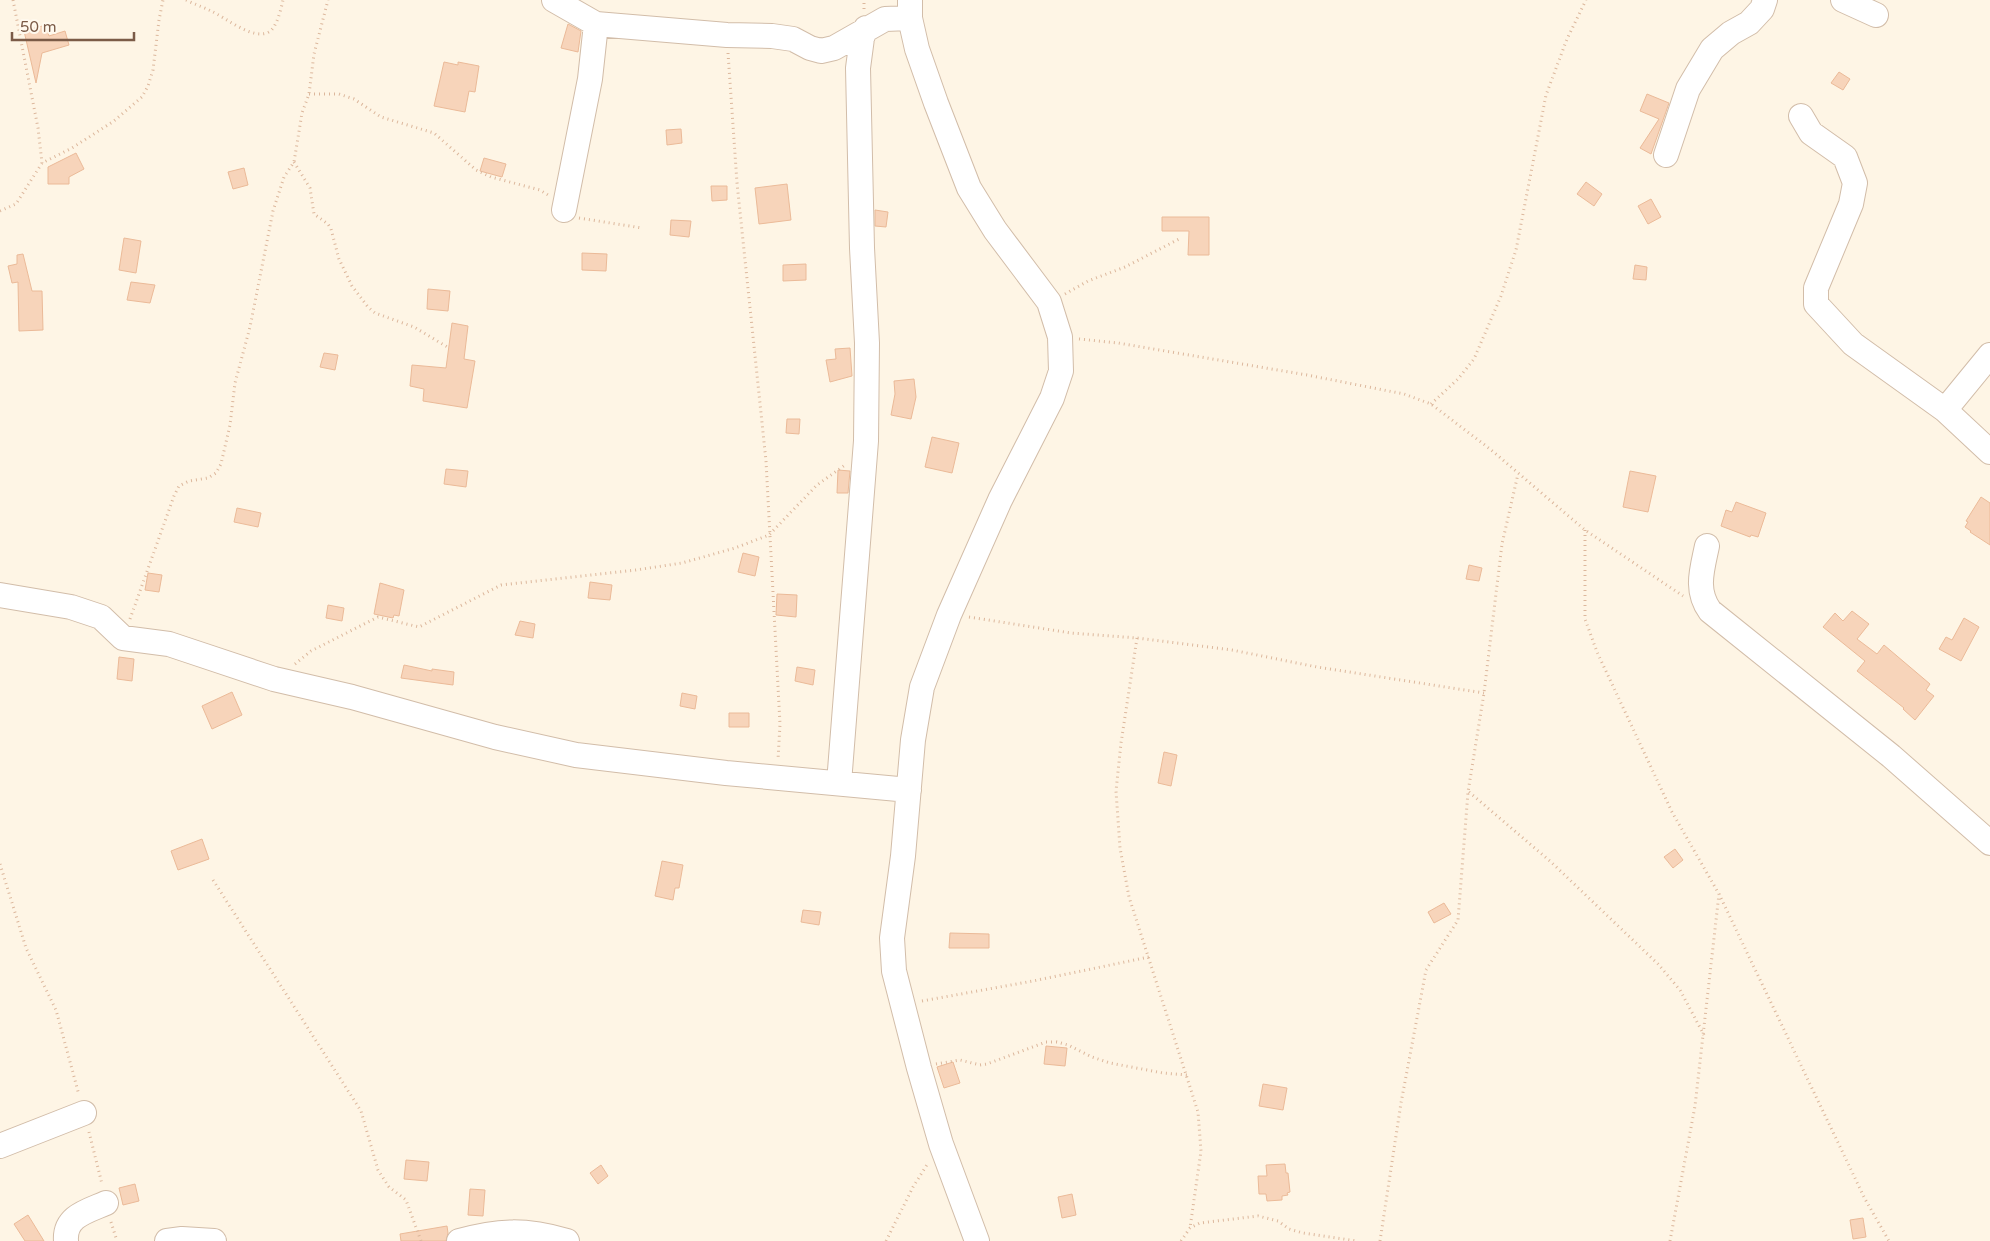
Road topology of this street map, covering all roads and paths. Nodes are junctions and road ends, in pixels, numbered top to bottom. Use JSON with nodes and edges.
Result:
{"nodes":[{"id":1,"x":13,"y":0,"type":"edge"},
{"id":2,"x":164,"y":0,"type":"edge"},
{"id":3,"x":186,"y":0,"type":"edge"},
{"id":4,"x":283,"y":0,"type":"edge"},
{"id":5,"x":328,"y":0,"type":"edge"},
{"id":6,"x":554,"y":0,"type":"edge"},
{"id":7,"x":1586,"y":0,"type":"edge"},
{"id":8,"x":1766,"y":0,"type":"edge"},
{"id":9,"x":1844,"y":0,"type":"edge"},
{"id":10,"x":910,"y":9,"type":"edge"},
{"id":11,"x":1876,"y":15,"type":"dead end"},
{"id":12,"x":596,"y":24,"type":"junction"},
{"id":13,"x":866,"y":28,"type":"junction"},
{"id":14,"x":727,"y":35,"type":"junction"},
{"id":15,"x":309,"y":94,"type":"junction"},
{"id":16,"x":1801,"y":116,"type":"dead end"},
{"id":17,"x":1666,"y":155,"type":"dead end"},
{"id":18,"x":294,"y":162,"type":"junction"},
{"id":19,"x":42,"y":163,"type":"junction"},
{"id":20,"x":564,"y":210,"type":"junction"},
{"id":21,"x":0,"y":211,"type":"edge"},
{"id":22,"x":642,"y":228,"type":"dead end"},
{"id":23,"x":1182,"y":238,"type":"dead end"},
{"id":24,"x":1049,"y":302,"type":"junction"},
{"id":25,"x":1060,"y":337,"type":"junction"},
{"id":26,"x":449,"y":348,"type":"dead end"},
{"id":27,"x":1990,"y":355,"type":"edge"},
{"id":28,"x":1431,"y":404,"type":"junction"},
{"id":29,"x":1945,"y":410,"type":"junction"},
{"id":30,"x":1990,"y":452,"type":"edge"},
{"id":31,"x":847,"y":463,"type":"dead end"},
{"id":32,"x":1518,"y":474,"type":"junction"},
{"id":33,"x":1585,"y":530,"type":"junction"},
{"id":34,"x":769,"y":535,"type":"junction"},
{"id":35,"x":1707,"y":546,"type":"dead end"},
{"id":36,"x":0,"y":595,"type":"edge"},
{"id":37,"x":1703,"y":601,"type":"junction"},
{"id":38,"x":949,"y":615,"type":"junction"},
{"id":39,"x":123,"y":638,"type":"junction"},
{"id":40,"x":1137,"y":638,"type":"junction"},
{"id":41,"x":274,"y":679,"type":"junction"},
{"id":42,"x":1484,"y":693,"type":"junction"},
{"id":43,"x":778,"y":779,"type":"junction"},
{"id":44,"x":839,"y":783,"type":"junction"},
{"id":45,"x":910,"y":790,"type":"junction"},
{"id":46,"x":1468,"y":792,"type":"junction"},
{"id":47,"x":1990,"y":843,"type":"edge"},
{"id":48,"x":0,"y":864,"type":"edge"},
{"id":49,"x":213,"y":880,"type":"dead end"},
{"id":50,"x":1719,"y":894,"type":"junction"},
{"id":51,"x":1149,"y":957,"type":"junction"},
{"id":52,"x":902,"y":1004,"type":"junction"},
{"id":53,"x":1704,"y":1036,"type":"junction"},
{"id":54,"x":919,"y":1068,"type":"junction"},
{"id":55,"x":1187,"y":1075,"type":"junction"},
{"id":56,"x":84,"y":1113,"type":"junction"},
{"id":57,"x":941,"y":1144,"type":"junction"},
{"id":58,"x":0,"y":1146,"type":"edge"},
{"id":59,"x":106,"y":1203,"type":"junction"},
{"id":60,"x":1190,"y":1228,"type":"junction"},
{"id":61,"x":66,"y":1241,"type":"edge"},
{"id":62,"x":117,"y":1241,"type":"edge"},
{"id":63,"x":167,"y":1241,"type":"edge"},
{"id":64,"x":214,"y":1241,"type":"edge"},
{"id":65,"x":421,"y":1241,"type":"edge"},
{"id":66,"x":459,"y":1241,"type":"edge"},
{"id":67,"x":567,"y":1241,"type":"edge"},
{"id":68,"x":886,"y":1241,"type":"edge"},
{"id":69,"x":977,"y":1241,"type":"edge"},
{"id":70,"x":1181,"y":1241,"type":"edge"},
{"id":71,"x":1357,"y":1241,"type":"edge"},
{"id":72,"x":1380,"y":1241,"type":"edge"},
{"id":73,"x":1670,"y":1241,"type":"edge"},
{"id":74,"x":1889,"y":1241,"type":"edge"}],
"edges":[{"from":1,"to":19,"type":"path"},
{"from":2,"to":19,"type":"path"},
{"from":3,"to":4,"type":"path"},
{"from":5,"to":15,"type":"path"},
{"from":6,"to":12,"type":"street"},
{"from":7,"to":28,"type":"path"},
{"from":8,"to":17,"type":"street"},
{"from":9,"to":11,"type":"street"},
{"from":10,"to":13,"type":"street"},
{"from":10,"to":24,"type":"street"},
{"from":12,"to":14,"type":"street"},
{"from":12,"to":20,"type":"street"},
{"from":13,"to":14,"type":"street"},
{"from":13,"to":44,"type":"street"},
{"from":14,"to":34,"type":"path"},
{"from":15,"to":18,"type":"path"},
{"from":15,"to":20,"type":"path"},
{"from":16,"to":29,"type":"street"},
{"from":18,"to":26,"type":"path"},
{"from":18,"to":39,"type":"path"},
{"from":19,"to":21,"type":"path"},
{"from":20,"to":22,"type":"path"},
{"from":23,"to":24,"type":"path"},
{"from":24,"to":25,"type":"street"},
{"from":25,"to":28,"type":"path"},
{"from":25,"to":38,"type":"street"},
{"from":27,"to":29,"type":"street"},
{"from":28,"to":32,"type":"path"},
{"from":29,"to":30,"type":"street"},
{"from":31,"to":34,"type":"path"},
{"from":32,"to":33,"type":"path"},
{"from":32,"to":42,"type":"path"},
{"from":33,"to":37,"type":"path"},
{"from":33,"to":50,"type":"path"},
{"from":34,"to":41,"type":"path"},
{"from":34,"to":43,"type":"path"},
{"from":35,"to":37,"type":"street"},
{"from":36,"to":39,"type":"street"},
{"from":37,"to":47,"type":"street"},
{"from":38,"to":40,"type":"path"},
{"from":38,"to":45,"type":"street"},
{"from":39,"to":41,"type":"street"},
{"from":40,"to":42,"type":"path"},
{"from":40,"to":51,"type":"path"},
{"from":41,"to":43,"type":"street"},
{"from":42,"to":46,"type":"path"},
{"from":43,"to":44,"type":"street"},
{"from":44,"to":45,"type":"street"},
{"from":45,"to":52,"type":"street"},
{"from":46,"to":53,"type":"path"},
{"from":46,"to":72,"type":"path"},
{"from":48,"to":56,"type":"path"},
{"from":49,"to":65,"type":"path"},
{"from":50,"to":53,"type":"path"},
{"from":50,"to":74,"type":"path"},
{"from":51,"to":52,"type":"path"},
{"from":51,"to":55,"type":"path"},
{"from":52,"to":54,"type":"street"},
{"from":53,"to":73,"type":"path"},
{"from":54,"to":55,"type":"path"},
{"from":54,"to":57,"type":"street"},
{"from":55,"to":60,"type":"path"},
{"from":56,"to":58,"type":"street"},
{"from":56,"to":59,"type":"path"},
{"from":57,"to":68,"type":"path"},
{"from":57,"to":69,"type":"street"},
{"from":59,"to":61,"type":"street"},
{"from":59,"to":62,"type":"path"},
{"from":60,"to":70,"type":"path"},
{"from":60,"to":71,"type":"path"},
{"from":63,"to":64,"type":"street"},
{"from":66,"to":67,"type":"street"}]}
